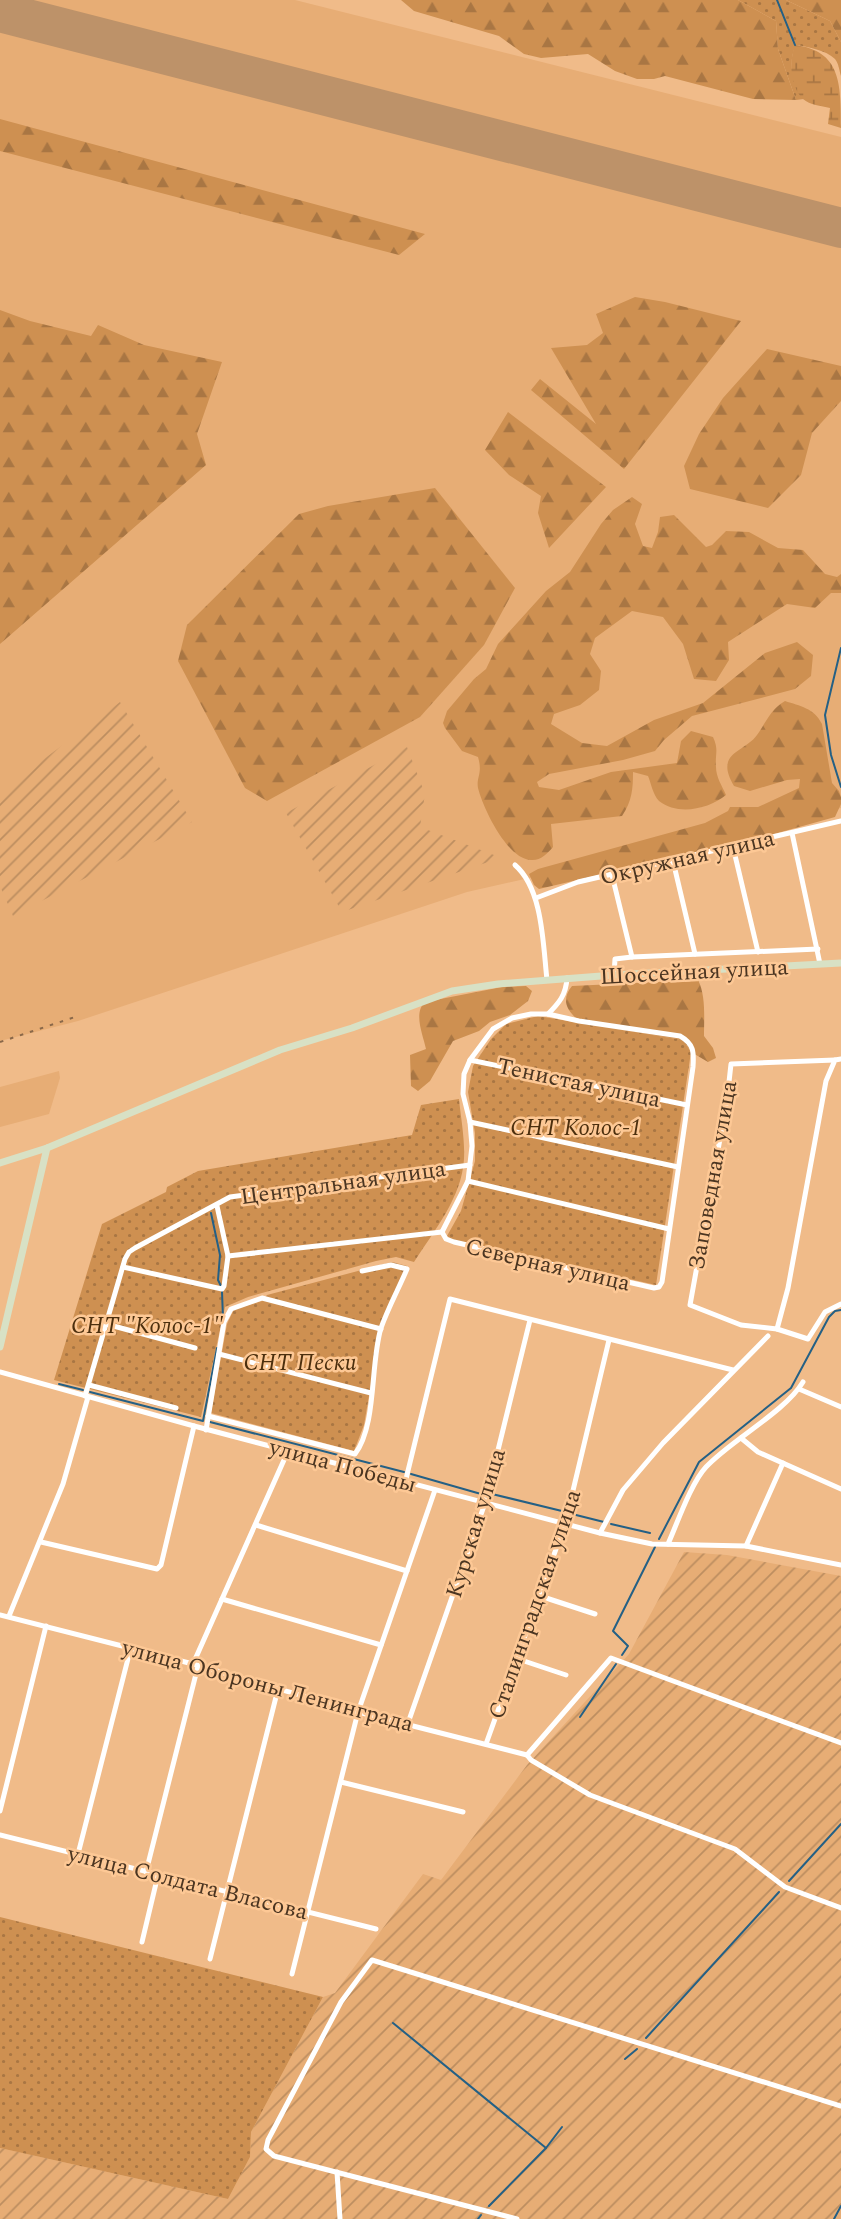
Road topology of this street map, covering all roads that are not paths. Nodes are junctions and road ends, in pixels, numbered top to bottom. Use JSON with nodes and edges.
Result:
{"nodes":[{"id":1,"x":841,"y":821,"type":"edge"},
{"id":2,"x":792,"y":833,"type":"junction"},
{"id":3,"x":733,"y":847,"type":"junction"},
{"id":4,"x":673,"y":861,"type":"junction"},
{"id":5,"x":515,"y":865,"type":"dead end"},
{"id":6,"x":612,"y":875,"type":"junction"},
{"id":7,"x":536,"y":898,"type":"junction"},
{"id":8,"x":818,"y":949,"type":"junction"},
{"id":9,"x":758,"y":952,"type":"junction"},
{"id":10,"x":695,"y":954,"type":"junction"},
{"id":11,"x":632,"y":957,"type":"junction"},
{"id":12,"x":841,"y":963,"type":"edge"},
{"id":13,"x":820,"y":964,"type":"junction"},
{"id":14,"x":614,"y":975,"type":"junction"},
{"id":15,"x":567,"y":978,"type":"junction"},
{"id":16,"x":547,"y":980,"type":"junction"},
{"id":17,"x":548,"y":1014,"type":"junction"},
{"id":18,"x":838,"y":1059,"type":"edge"},
{"id":19,"x":470,"y":1060,"type":"junction"},
{"id":20,"x":687,"y":1105,"type":"junction"},
{"id":21,"x":470,"y":1122,"type":"junction"},
{"id":22,"x":47,"y":1147,"type":"junction"},
{"id":23,"x":0,"y":1163,"type":"edge"},
{"id":24,"x":470,"y":1165,"type":"junction"},
{"id":25,"x":678,"y":1167,"type":"junction"},
{"id":26,"x":468,"y":1181,"type":"junction"},
{"id":27,"x":217,"y":1206,"type":"junction"},
{"id":28,"x":669,"y":1229,"type":"junction"},
{"id":29,"x":442,"y":1232,"type":"junction"},
{"id":30,"x":228,"y":1256,"type":"junction"},
{"id":31,"x":123,"y":1267,"type":"junction"},
{"id":32,"x":362,"y":1271,"type":"dead end"},
{"id":33,"x":841,"y":1304,"type":"edge"},
{"id":34,"x":530,"y":1320,"type":"junction"},
{"id":35,"x":106,"y":1324,"type":"junction"},
{"id":36,"x":381,"y":1329,"type":"junction"},
{"id":37,"x":777,"y":1329,"type":"junction"},
{"id":38,"x":768,"y":1336,"type":"dead end"},
{"id":39,"x":610,"y":1340,"type":"junction"},
{"id":40,"x":0,"y":1347,"type":"edge"},
{"id":41,"x":195,"y":1348,"type":"dead end"},
{"id":42,"x":219,"y":1354,"type":"junction"},
{"id":43,"x":733,"y":1370,"type":"junction"},
{"id":44,"x":0,"y":1372,"type":"edge"},
{"id":45,"x":803,"y":1382,"type":"dead end"},
{"id":46,"x":89,"y":1385,"type":"junction"},
{"id":47,"x":799,"y":1389,"type":"junction"},
{"id":48,"x":371,"y":1393,"type":"junction"},
{"id":49,"x":87,"y":1397,"type":"junction"},
{"id":50,"x":841,"y":1407,"type":"edge"},
{"id":51,"x":176,"y":1408,"type":"dead end"},
{"id":52,"x":208,"y":1416,"type":"junction"},
{"id":53,"x":194,"y":1426,"type":"junction"},
{"id":54,"x":206,"y":1430,"type":"junction"},
{"id":55,"x":741,"y":1438,"type":"junction"},
{"id":56,"x":288,"y":1451,"type":"junction"},
{"id":57,"x":783,"y":1463,"type":"junction"},
{"id":58,"x":405,"y":1483,"type":"junction"},
{"id":59,"x":841,"y":1489,"type":"edge"},
{"id":60,"x":435,"y":1490,"type":"junction"},
{"id":61,"x":485,"y":1503,"type":"junction"},
{"id":62,"x":565,"y":1524,"type":"junction"},
{"id":63,"x":256,"y":1525,"type":"junction"},
{"id":64,"x":600,"y":1533,"type":"junction"},
{"id":65,"x":41,"y":1542,"type":"junction"},
{"id":66,"x":667,"y":1544,"type":"junction"},
{"id":67,"x":746,"y":1546,"type":"junction"},
{"id":68,"x":841,"y":1565,"type":"edge"},
{"id":69,"x":407,"y":1571,"type":"junction"},
{"id":70,"x":540,"y":1596,"type":"junction"},
{"id":71,"x":222,"y":1599,"type":"junction"},
{"id":72,"x":595,"y":1614,"type":"dead end"},
{"id":73,"x":0,"y":1615,"type":"edge"},
{"id":74,"x":9,"y":1616,"type":"junction"},
{"id":75,"x":46,"y":1626,"type":"junction"},
{"id":76,"x":381,"y":1645,"type":"junction"},
{"id":77,"x":131,"y":1647,"type":"junction"},
{"id":78,"x":518,"y":1659,"type":"junction"},
{"id":79,"x":195,"y":1665,"type":"junction"},
{"id":80,"x":566,"y":1675,"type":"dead end"},
{"id":81,"x":278,"y":1689,"type":"junction"},
{"id":82,"x":358,"y":1712,"type":"junction"},
{"id":83,"x":408,"y":1723,"type":"junction"},
{"id":84,"x":841,"y":1743,"type":"edge"},
{"id":85,"x":486,"y":1744,"type":"junction"},
{"id":86,"x":527,"y":1755,"type":"junction"},
{"id":87,"x":341,"y":1783,"type":"junction"},
{"id":88,"x":0,"y":1811,"type":"edge"},
{"id":89,"x":463,"y":1812,"type":"dead end"},
{"id":90,"x":0,"y":1835,"type":"edge"},
{"id":91,"x":78,"y":1854,"type":"junction"},
{"id":92,"x":146,"y":1872,"type":"junction"},
{"id":93,"x":158,"y":1875,"type":"junction"},
{"id":94,"x":228,"y":1891,"type":"junction"},
{"id":95,"x":841,"y":1908,"type":"edge"},
{"id":96,"x":308,"y":1912,"type":"junction"},
{"id":97,"x":376,"y":1929,"type":"dead end"},
{"id":98,"x":142,"y":1942,"type":"dead end"},
{"id":99,"x":211,"y":1959,"type":"dead end"},
{"id":100,"x":292,"y":1974,"type":"dead end"},
{"id":101,"x":841,"y":2106,"type":"edge"},
{"id":102,"x":337,"y":2172,"type":"junction"},
{"id":103,"x":340,"y":2219,"type":"edge"},
{"id":104,"x":517,"y":2219,"type":"edge"}],
"edges":[{"from":1,"to":2,"type":"street","name":"Окружная улица"},
{"from":2,"to":3,"type":"street","name":"Окружная улица"},
{"from":2,"to":8,"type":"street"},
{"from":3,"to":4,"type":"street","name":"Окружная улица"},
{"from":3,"to":9,"type":"street"},
{"from":4,"to":6,"type":"street","name":"Окружная улица"},
{"from":4,"to":10,"type":"street"},
{"from":5,"to":7,"type":"street"},
{"from":6,"to":7,"type":"street","name":"Окружная улица"},
{"from":6,"to":11,"type":"street"},
{"from":7,"to":16,"type":"street"},
{"from":8,"to":9,"type":"street"},
{"from":8,"to":13,"type":"street"},
{"from":9,"to":10,"type":"street"},
{"from":10,"to":11,"type":"street"},
{"from":11,"to":14,"type":"street"},
{"from":12,"to":13,"type":"main road","name":"Шоссейная улица"},
{"from":13,"to":14,"type":"main road","name":"Шоссейная улица"},
{"from":14,"to":15,"type":"main road","name":"Шоссейная улица"},
{"from":15,"to":16,"type":"main road","name":"Шоссейная улица"},
{"from":15,"to":17,"type":"street"},
{"from":16,"to":22,"type":"main road","name":"Шоссейная улица"},
{"from":17,"to":19,"type":"street","name":"Центральная улица"},
{"from":17,"to":20,"type":"street","name":"Центральная улица"},
{"from":18,"to":37,"type":"street"},
{"from":18,"to":37,"type":"street","name":"Заповедная улица"},
{"from":19,"to":20,"type":"street","name":"Тенистая улица"},
{"from":19,"to":21,"type":"street","name":"Центральная улица"},
{"from":20,"to":25,"type":"street"},
{"from":21,"to":24,"type":"street","name":"Центральная улица"},
{"from":21,"to":25,"type":"street"},
{"from":22,"to":23,"type":"main road","name":"Шоссейная улица"},
{"from":22,"to":40,"type":"main road"},
{"from":24,"to":26,"type":"street","name":"Центральная улица"},
{"from":24,"to":27,"type":"street","name":"Центральная улица"},
{"from":25,"to":28,"type":"street"},
{"from":26,"to":28,"type":"street"},
{"from":26,"to":29,"type":"street","name":"Центральная улица"},
{"from":27,"to":30,"type":"street"},
{"from":27,"to":31,"type":"street","name":"Центральная улица"},
{"from":28,"to":29,"type":"street","name":"Северная улица"},
{"from":29,"to":30,"type":"street"},
{"from":30,"to":31,"type":"street"},
{"from":31,"to":35,"type":"street","name":"Центральная улица"},
{"from":32,"to":36,"type":"street"},
{"from":33,"to":37,"type":"street"},
{"from":34,"to":39,"type":"street"},
{"from":34,"to":58,"type":"street"},
{"from":34,"to":61,"type":"street","name":"Курская улица"},
{"from":35,"to":41,"type":"street"},
{"from":35,"to":46,"type":"street","name":"Центральная улица"},
{"from":36,"to":42,"type":"street"},
{"from":36,"to":48,"type":"street"},
{"from":38,"to":43,"type":"street"},
{"from":39,"to":43,"type":"street"},
{"from":39,"to":62,"type":"street","name":"Сталинградская улица"},
{"from":42,"to":48,"type":"street"},
{"from":42,"to":52,"type":"street"},
{"from":43,"to":64,"type":"street"},
{"from":44,"to":49,"type":"street","name":"улица Победы"},
{"from":45,"to":47,"type":"street"},
{"from":46,"to":49,"type":"street","name":"Центральная улица"},
{"from":46,"to":51,"type":"street"},
{"from":47,"to":50,"type":"street"},
{"from":47,"to":55,"type":"street"},
{"from":48,"to":52,"type":"street"},
{"from":49,"to":53,"type":"street","name":"улица Победы"},
{"from":49,"to":65,"type":"street","name":"Центральная улица"},
{"from":52,"to":54,"type":"street"},
{"from":53,"to":54,"type":"street","name":"улица Победы"},
{"from":53,"to":65,"type":"street"},
{"from":54,"to":56,"type":"street","name":"улица Победы"},
{"from":55,"to":57,"type":"street"},
{"from":55,"to":66,"type":"street"},
{"from":56,"to":58,"type":"street","name":"улица Победы"},
{"from":56,"to":63,"type":"street"},
{"from":57,"to":59,"type":"street"},
{"from":57,"to":67,"type":"street"},
{"from":58,"to":60,"type":"street","name":"улица Победы"},
{"from":60,"to":61,"type":"street","name":"улица Победы"},
{"from":60,"to":69,"type":"street"},
{"from":61,"to":62,"type":"street","name":"улица Победы"},
{"from":61,"to":83,"type":"street","name":"Курская улица"},
{"from":62,"to":64,"type":"street","name":"улица Победы"},
{"from":62,"to":70,"type":"street","name":"Сталинградская улица"},
{"from":63,"to":69,"type":"street"},
{"from":63,"to":71,"type":"street"},
{"from":64,"to":66,"type":"street","name":"улица Победы"},
{"from":65,"to":74,"type":"street","name":"Центральная улица"},
{"from":66,"to":67,"type":"street","name":"улица Победы"},
{"from":67,"to":68,"type":"street","name":"улица Победы"},
{"from":69,"to":76,"type":"street"},
{"from":70,"to":72,"type":"street"},
{"from":70,"to":78,"type":"street","name":"Сталинградская улица"},
{"from":71,"to":76,"type":"street"},
{"from":71,"to":79,"type":"street"},
{"from":73,"to":74,"type":"street","name":"улица Обороны Ленинграда"},
{"from":74,"to":75,"type":"street","name":"улица Обороны Ленинграда"},
{"from":75,"to":77,"type":"street","name":"улица Обороны Ленинграда"},
{"from":75,"to":88,"type":"street"},
{"from":76,"to":82,"type":"street"},
{"from":77,"to":79,"type":"street","name":"улица Обороны Ленинграда"},
{"from":77,"to":91,"type":"street"},
{"from":78,"to":80,"type":"street"},
{"from":78,"to":85,"type":"street","name":"Сталинградская улица"},
{"from":79,"to":81,"type":"street","name":"улица Обороны Ленинграда"},
{"from":79,"to":92,"type":"street"},
{"from":81,"to":82,"type":"street","name":"улица Обороны Ленинграда"},
{"from":81,"to":94,"type":"street"},
{"from":82,"to":83,"type":"street","name":"улица Обороны Ленинграда"},
{"from":82,"to":87,"type":"street"},
{"from":83,"to":85,"type":"street","name":"улица Обороны Ленинграда"},
{"from":84,"to":86,"type":"street"},
{"from":85,"to":86,"type":"street","name":"улица Обороны Ленинграда"},
{"from":86,"to":95,"type":"street","name":"улица Обороны Ленинграда"},
{"from":87,"to":89,"type":"street"},
{"from":87,"to":96,"type":"street"},
{"from":90,"to":91,"type":"street","name":"улица Солдата Власова"},
{"from":91,"to":92,"type":"street","name":"улица Солдата Власова"},
{"from":92,"to":93,"type":"street","name":"улица Солдата Власова"},
{"from":93,"to":94,"type":"street","name":"улица Солдата Власова"},
{"from":93,"to":98,"type":"street"},
{"from":94,"to":96,"type":"street","name":"улица Солдата Власова"},
{"from":94,"to":99,"type":"street"},
{"from":96,"to":97,"type":"street","name":"улица Солдата Власова"},
{"from":96,"to":100,"type":"street"},
{"from":101,"to":102,"type":"street"},
{"from":102,"to":103,"type":"street"},
{"from":102,"to":104,"type":"street"}]}
